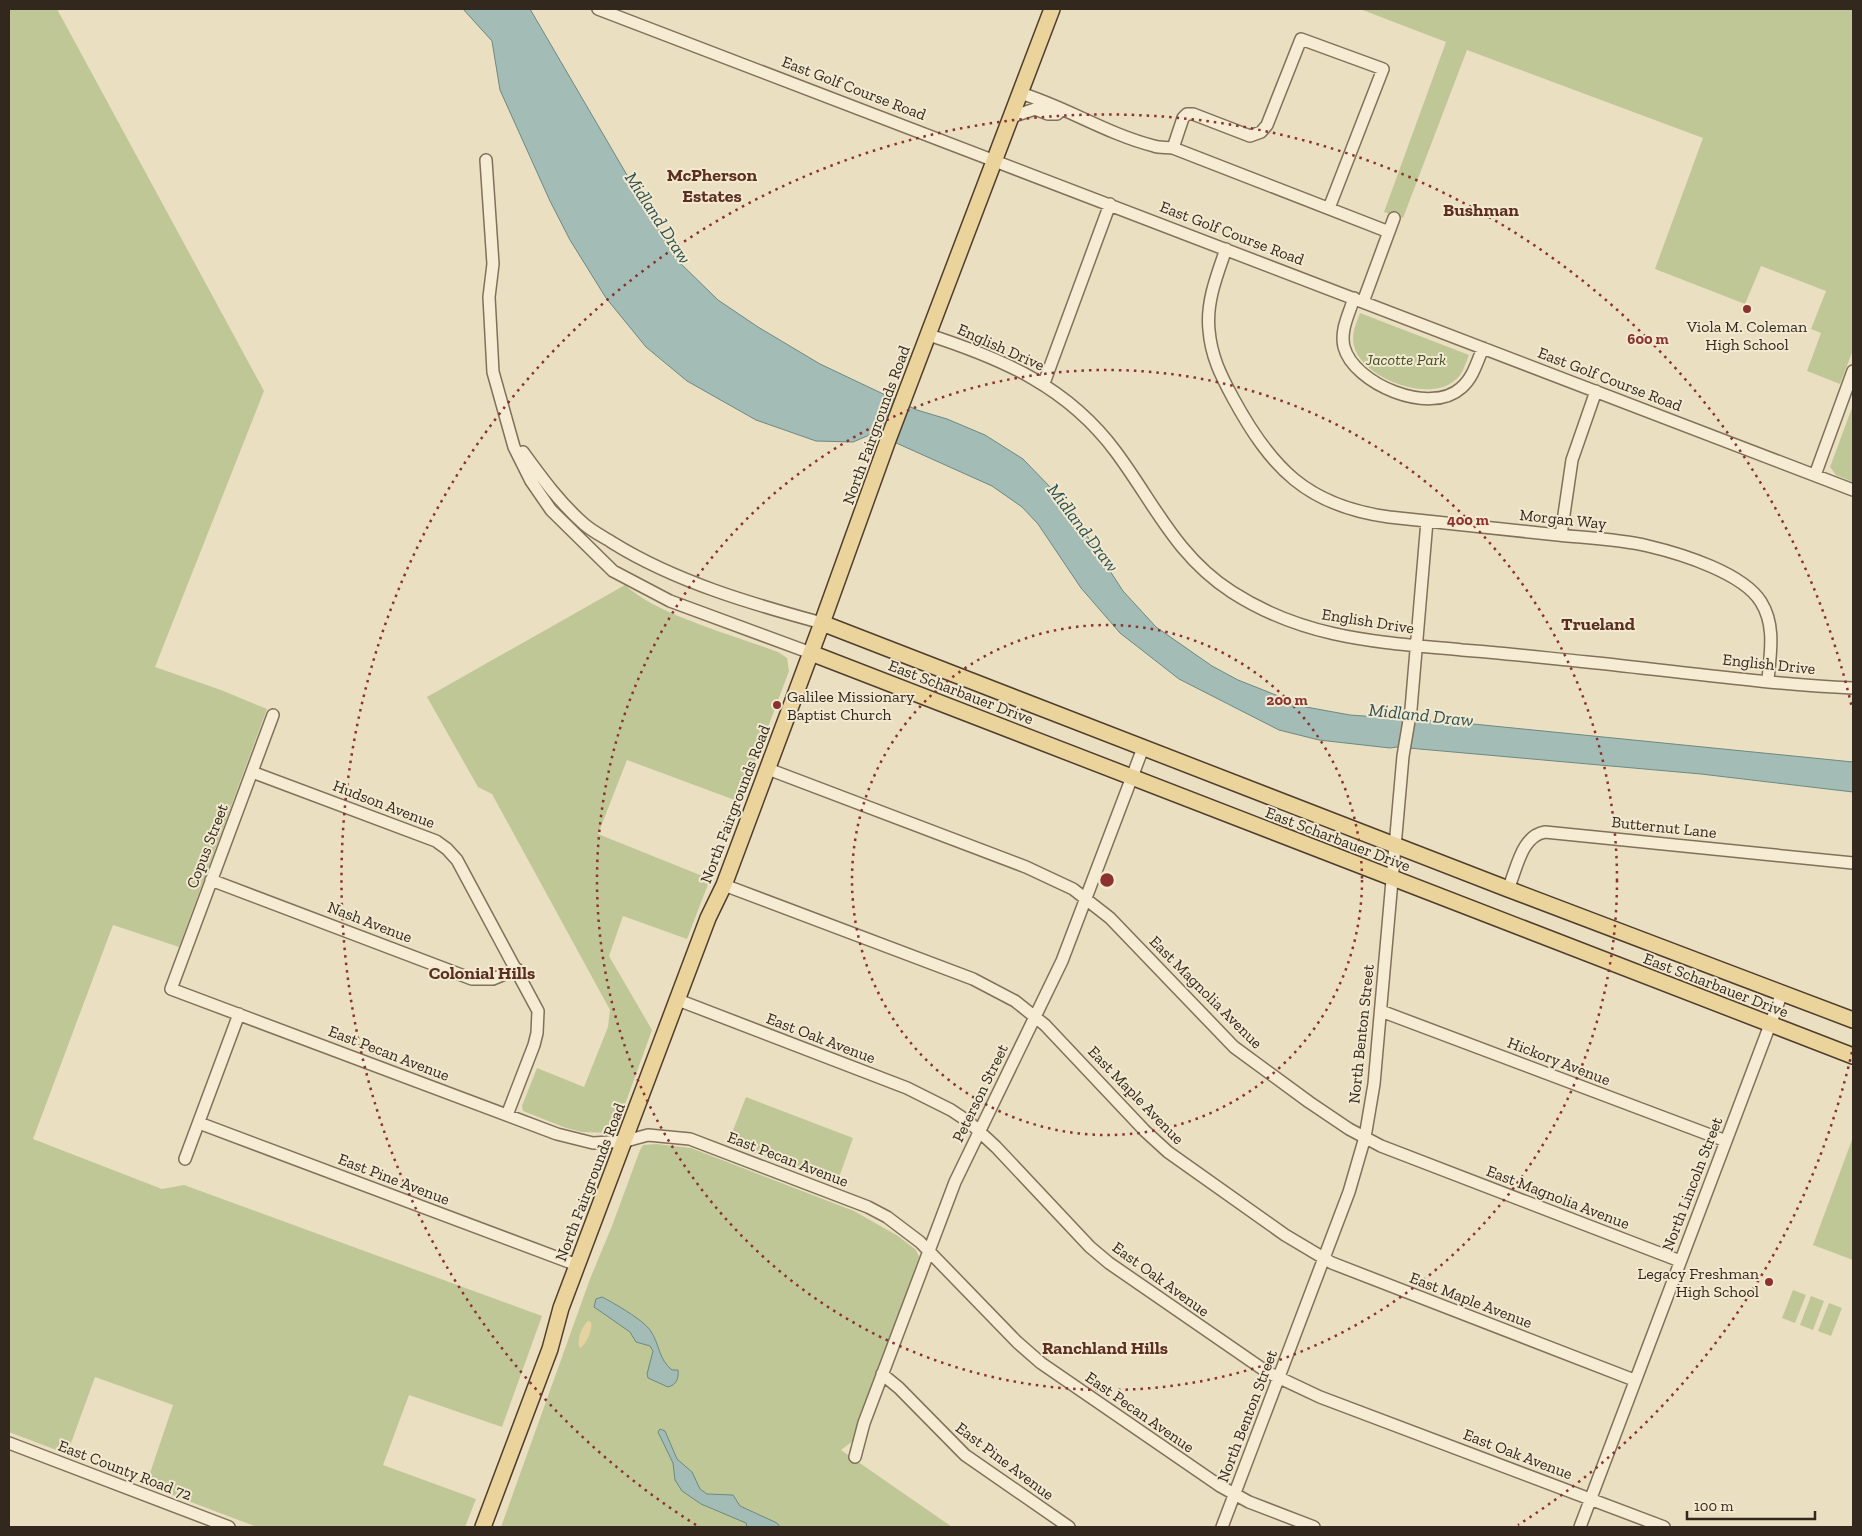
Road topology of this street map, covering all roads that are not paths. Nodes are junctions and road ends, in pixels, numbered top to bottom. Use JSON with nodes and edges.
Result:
{"nodes":[{"id":1,"x":598,"y":9,"type":"edge"},
{"id":2,"x":1052,"y":9,"type":"edge"},
{"id":3,"x":1020,"y":93,"type":"junction"},
{"id":4,"x":1062,"y":109,"type":"junction"},
{"id":5,"x":1011,"y":117,"type":"junction"},
{"id":6,"x":1173,"y":148,"type":"junction"},
{"id":7,"x":995,"y":159,"type":"junction"},
{"id":8,"x":486,"y":160,"type":"dead end"},
{"id":9,"x":1110,"y":204,"type":"junction"},
{"id":10,"x":1329,"y":208,"type":"junction"},
{"id":11,"x":1394,"y":218,"type":"dead end"},
{"id":12,"x":1389,"y":232,"type":"junction"},
{"id":13,"x":1226,"y":249,"type":"junction"},
{"id":14,"x":1358,"y":300,"type":"junction"},
{"id":15,"x":929,"y":335,"type":"junction"},
{"id":16,"x":1483,"y":348,"type":"junction"},
{"id":17,"x":1853,"y":371,"type":"edge"},
{"id":18,"x":1044,"y":383,"type":"junction"},
{"id":19,"x":1596,"y":391,"type":"junction"},
{"id":20,"x":510,"y":434,"type":"junction"},
{"id":21,"x":1815,"y":475,"type":"junction"},
{"id":22,"x":1853,"y":490,"type":"edge"},
{"id":23,"x":1427,"y":521,"type":"junction"},
{"id":24,"x":1561,"y":535,"type":"junction"},
{"id":25,"x":822,"y":624,"type":"junction"},
{"id":26,"x":1415,"y":646,"type":"junction"},
{"id":27,"x":811,"y":653,"type":"junction"},
{"id":28,"x":1768,"y":680,"type":"junction"},
{"id":29,"x":1853,"y":688,"type":"edge"},
{"id":30,"x":273,"y":715,"type":"dead end"},
{"id":31,"x":1143,"y":748,"type":"junction"},
{"id":32,"x":768,"y":769,"type":"junction"},
{"id":33,"x":252,"y":772,"type":"junction"},
{"id":34,"x":1132,"y":778,"type":"junction"},
{"id":35,"x":1396,"y":845,"type":"junction"},
{"id":36,"x":1853,"y":863,"type":"edge"},
{"id":37,"x":1393,"y":878,"type":"junction"},
{"id":38,"x":212,"y":880,"type":"junction"},
{"id":39,"x":724,"y":885,"type":"junction"},
{"id":40,"x":1508,"y":889,"type":"junction"},
{"id":41,"x":1086,"y":898,"type":"junction"},
{"id":42,"x":517,"y":969,"type":"junction"},
{"id":43,"x":171,"y":989,"type":"joint"},
{"id":44,"x":1782,"y":993,"type":"junction"},
{"id":45,"x":678,"y":1000,"type":"junction"},
{"id":46,"x":1381,"y":1011,"type":"junction"},
{"id":47,"x":239,"y":1014,"type":"junction"},
{"id":48,"x":1036,"y":1017,"type":"junction"},
{"id":49,"x":1853,"y":1020,"type":"edge"},
{"id":50,"x":1769,"y":1025,"type":"junction"},
{"id":51,"x":1853,"y":1056,"type":"edge"},
{"id":52,"x":507,"y":1115,"type":"junction"},
{"id":53,"x":199,"y":1123,"type":"junction"},
{"id":54,"x":979,"y":1132,"type":"junction"},
{"id":55,"x":1365,"y":1137,"type":"junction"},
{"id":56,"x":626,"y":1140,"type":"junction"},
{"id":57,"x":1726,"y":1141,"type":"junction"},
{"id":58,"x":186,"y":1160,"type":"dead end"},
{"id":59,"x":928,"y":1250,"type":"junction"},
{"id":60,"x":1324,"y":1259,"type":"junction"},
{"id":61,"x":1680,"y":1261,"type":"junction"},
{"id":62,"x":577,"y":1265,"type":"junction"},
{"id":63,"x":882,"y":1374,"type":"junction"},
{"id":64,"x":1279,"y":1378,"type":"junction"},
{"id":65,"x":1634,"y":1380,"type":"junction"},
{"id":66,"x":9,"y":1443,"type":"edge"},
{"id":67,"x":855,"y":1456,"type":"dead end"},
{"id":68,"x":1234,"y":1494,"type":"junction"},
{"id":69,"x":1590,"y":1499,"type":"junction"},
{"id":70,"x":229,"y":1527,"type":"edge"},
{"id":71,"x":483,"y":1527,"type":"edge"},
{"id":72,"x":1069,"y":1527,"type":"edge"},
{"id":73,"x":1222,"y":1527,"type":"edge"},
{"id":74,"x":1314,"y":1527,"type":"edge"},
{"id":75,"x":1580,"y":1527,"type":"edge"},
{"id":76,"x":1664,"y":1527,"type":"edge"}],
"edges":[{"from":1,"to":7,"type":"street","name":"East Golf Course Road"},
{"from":2,"to":3,"type":"main road","name":"North Fairgrounds Road"},
{"from":3,"to":4,"type":"street"},
{"from":3,"to":5,"type":"main road","name":"North Fairgrounds Road"},
{"from":4,"to":5,"type":"street"},
{"from":4,"to":6,"type":"street"},
{"from":5,"to":7,"type":"main road","name":"North Fairgrounds Road"},
{"from":6,"to":10,"type":"street"},
{"from":6,"to":10,"type":"street"},
{"from":7,"to":9,"type":"street","name":"East Golf Course Road"},
{"from":7,"to":15,"type":"main road","name":"North Fairgrounds Road"},
{"from":8,"to":20,"type":"street"},
{"from":9,"to":13,"type":"street","name":"East Golf Course Road"},
{"from":9,"to":18,"type":"street"},
{"from":10,"to":12,"type":"street"},
{"from":11,"to":12,"type":"street"},
{"from":12,"to":14,"type":"street"},
{"from":13,"to":14,"type":"street","name":"East Golf Course Road"},
{"from":13,"to":23,"type":"street","name":"Morgan Way"},
{"from":14,"to":16,"type":"street","name":"East Golf Course Road"},
{"from":14,"to":16,"type":"street"},
{"from":15,"to":18,"type":"street","name":"English Drive"},
{"from":15,"to":25,"type":"main road","name":"North Fairgrounds Road"},
{"from":16,"to":19,"type":"street","name":"East Golf Course Road"},
{"from":17,"to":21,"type":"street"},
{"from":18,"to":26,"type":"street","name":"English Drive"},
{"from":19,"to":21,"type":"street","name":"East Golf Course Road"},
{"from":19,"to":24,"type":"street"},
{"from":20,"to":25,"type":"street"},
{"from":20,"to":27,"type":"street"},
{"from":21,"to":22,"type":"street","name":"East Golf Course Road"},
{"from":23,"to":24,"type":"street","name":"Morgan Way"},
{"from":23,"to":26,"type":"street","name":"North Benton Street"},
{"from":24,"to":28,"type":"street","name":"Morgan Way"},
{"from":25,"to":27,"type":"main road","name":"North Fairgrounds Road"},
{"from":25,"to":31,"type":"main road","name":"East Scharbauer Drive"},
{"from":26,"to":28,"type":"street","name":"English Drive"},
{"from":26,"to":35,"type":"street","name":"North Benton Street"},
{"from":27,"to":32,"type":"main road","name":"North Fairgrounds Road"},
{"from":27,"to":34,"type":"main road","name":"East Scharbauer Drive"},
{"from":28,"to":29,"type":"street","name":"English Drive"},
{"from":30,"to":33,"type":"street","name":"Copus Street"},
{"from":31,"to":34,"type":"street","name":"Peterson Street"},
{"from":31,"to":35,"type":"main road","name":"East Scharbauer Drive"},
{"from":32,"to":39,"type":"main road","name":"North Fairgrounds Road"},
{"from":32,"to":41,"type":"street","name":"East Magnolia Avenue"},
{"from":33,"to":38,"type":"street","name":"Copus Street"},
{"from":33,"to":42,"type":"street","name":"Hudson Avenue"},
{"from":34,"to":37,"type":"main road","name":"East Scharbauer Drive"},
{"from":34,"to":41,"type":"street","name":"Peterson Street"},
{"from":35,"to":37,"type":"street","name":"North Benton Street"},
{"from":35,"to":40,"type":"main road","name":"East Scharbauer Drive"},
{"from":36,"to":40,"type":"street","name":"Butternut Lane"},
{"from":37,"to":46,"type":"street","name":"North Benton Street"},
{"from":37,"to":50,"type":"main road","name":"East Scharbauer Drive"},
{"from":38,"to":42,"type":"street","name":"Nash Avenue"},
{"from":38,"to":43,"type":"street","name":"Copus Street"},
{"from":39,"to":45,"type":"main road","name":"North Fairgrounds Road"},
{"from":39,"to":48,"type":"street","name":"East Maple Avenue"},
{"from":40,"to":44,"type":"main road","name":"East Scharbauer Drive"},
{"from":41,"to":48,"type":"street","name":"Peterson Street"},
{"from":41,"to":55,"type":"street","name":"East Magnolia Avenue"},
{"from":42,"to":52,"type":"street","name":"Hudson Avenue"},
{"from":43,"to":47,"type":"street","name":"East Pecan Avenue"},
{"from":44,"to":49,"type":"main road","name":"East Scharbauer Drive"},
{"from":44,"to":50,"type":"street","name":"North Lincoln Street"},
{"from":45,"to":54,"type":"street","name":"East Oak Avenue"},
{"from":45,"to":56,"type":"main road","name":"North Fairgrounds Road"},
{"from":46,"to":55,"type":"street","name":"North Benton Street"},
{"from":46,"to":57,"type":"street","name":"Hickory Avenue"},
{"from":47,"to":52,"type":"street","name":"East Pecan Avenue"},
{"from":47,"to":53,"type":"street"},
{"from":48,"to":54,"type":"street","name":"Peterson Street"},
{"from":48,"to":60,"type":"street","name":"East Maple Avenue"},
{"from":50,"to":51,"type":"main road","name":"East Scharbauer Drive"},
{"from":50,"to":57,"type":"street","name":"North Lincoln Street"},
{"from":52,"to":56,"type":"street","name":"East Pecan Avenue"},
{"from":53,"to":58,"type":"street"},
{"from":53,"to":62,"type":"street","name":"East Pine Avenue"},
{"from":54,"to":59,"type":"street","name":"Peterson Street"},
{"from":54,"to":64,"type":"street","name":"East Oak Avenue"},
{"from":55,"to":60,"type":"street","name":"North Benton Street"},
{"from":55,"to":61,"type":"street","name":"East Magnolia Avenue"},
{"from":56,"to":59,"type":"street","name":"East Pecan Avenue"},
{"from":56,"to":62,"type":"main road","name":"North Fairgrounds Road"},
{"from":57,"to":61,"type":"street","name":"North Lincoln Street"},
{"from":59,"to":63,"type":"street","name":"Peterson Street"},
{"from":59,"to":68,"type":"street","name":"East Pecan Avenue"},
{"from":60,"to":64,"type":"street","name":"North Benton Street"},
{"from":60,"to":65,"type":"street","name":"East Maple Avenue"},
{"from":61,"to":65,"type":"street","name":"North Lincoln Street"},
{"from":62,"to":71,"type":"main road","name":"North Fairgrounds Road"},
{"from":63,"to":67,"type":"street","name":"Peterson Street"},
{"from":63,"to":72,"type":"street","name":"East Pine Avenue"},
{"from":64,"to":68,"type":"street","name":"North Benton Street"},
{"from":64,"to":69,"type":"street","name":"East Oak Avenue"},
{"from":65,"to":69,"type":"street","name":"North Lincoln Street"},
{"from":66,"to":70,"type":"street","name":"East County Road 72"},
{"from":68,"to":73,"type":"street","name":"North Benton Street"},
{"from":68,"to":74,"type":"street","name":"East Pecan Avenue"},
{"from":69,"to":75,"type":"street","name":"North Lincoln Street"},
{"from":69,"to":76,"type":"street","name":"East Oak Avenue"}]}
